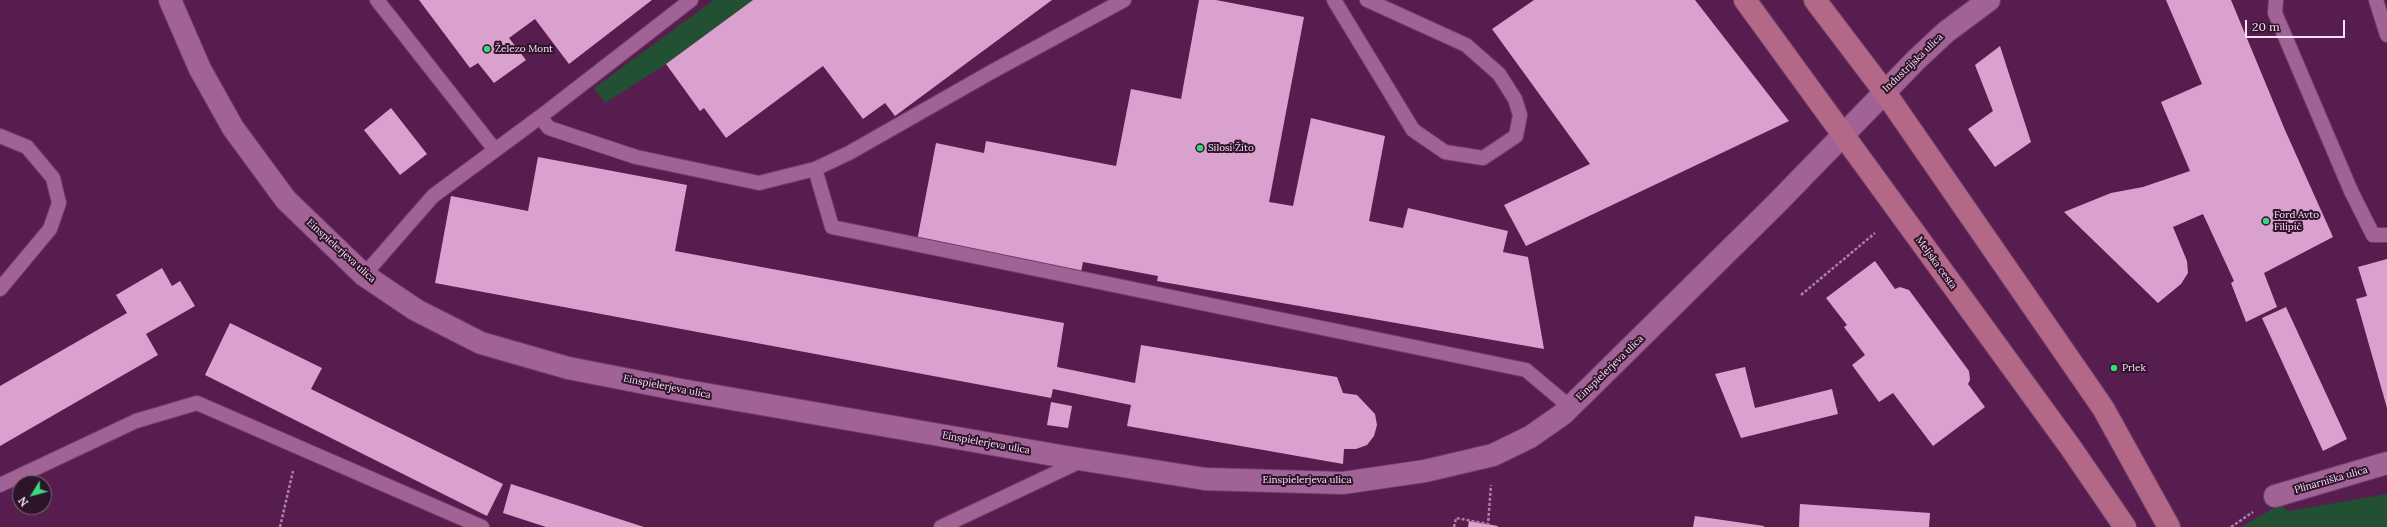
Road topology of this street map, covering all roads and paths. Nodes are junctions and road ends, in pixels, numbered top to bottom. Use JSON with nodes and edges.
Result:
{"nodes":[{"id":1,"x":170,"y":0,"type":"edge"},
{"id":2,"x":378,"y":0,"type":"edge"},
{"id":3,"x":691,"y":0,"type":"edge"},
{"id":4,"x":1124,"y":0,"type":"edge"},
{"id":5,"x":1334,"y":0,"type":"edge"},
{"id":6,"x":1367,"y":0,"type":"edge"},
{"id":7,"x":1745,"y":0,"type":"edge"},
{"id":8,"x":1815,"y":0,"type":"edge"},
{"id":9,"x":1989,"y":0,"type":"edge"},
{"id":10,"x":2276,"y":0,"type":"edge"},
{"id":11,"x":2376,"y":0,"type":"edge"},
{"id":12,"x":2387,"y":35,"type":"edge"},
{"id":13,"x":1884,"y":91,"type":"junction"},
{"id":14,"x":540,"y":117,"type":"junction"},
{"id":15,"x":1843,"y":134,"type":"junction"},
{"id":16,"x":0,"y":136,"type":"edge"},
{"id":17,"x":495,"y":150,"type":"junction"},
{"id":18,"x":815,"y":168,"type":"junction"},
{"id":19,"x":1875,"y":233,"type":"dead end"},
{"id":20,"x":2387,"y":235,"type":"edge"},
{"id":21,"x":364,"y":275,"type":"junction"},
{"id":22,"x":0,"y":289,"type":"edge"},
{"id":23,"x":1801,"y":295,"type":"dead end"},
{"id":24,"x":1570,"y":407,"type":"junction"},
{"id":25,"x":298,"y":447,"type":"junction"},
{"id":26,"x":1493,"y":455,"type":"junction"},
{"id":27,"x":1083,"y":460,"type":"junction"},
{"id":28,"x":2387,"y":464,"type":"edge"},
{"id":29,"x":0,"y":485,"type":"edge"},
{"id":30,"x":2274,"y":496,"type":"dead end"},
{"id":31,"x":280,"y":527,"type":"edge"},
{"id":32,"x":482,"y":527,"type":"edge"},
{"id":33,"x":941,"y":527,"type":"edge"},
{"id":34,"x":1454,"y":527,"type":"edge"},
{"id":35,"x":2125,"y":527,"type":"edge"},
{"id":36,"x":2168,"y":527,"type":"edge"}],
"edges":[{"from":1,"to":21,"type":"street","name":"Einspielerjeva ulica"},
{"from":2,"to":17,"type":"lane"},
{"from":3,"to":14,"type":"lane"},
{"from":4,"to":18,"type":"lane"},
{"from":5,"to":6,"type":"lane"},
{"from":7,"to":15,"type":"main road","name":"Meljska cesta"},
{"from":8,"to":13,"type":"main road"},
{"from":9,"to":13,"type":"street","name":"Industrijska ulica"},
{"from":10,"to":20,"type":"lane"},
{"from":11,"to":12,"type":"lane"},
{"from":13,"to":15,"type":"street","name":"Industrijska ulica"},
{"from":13,"to":36,"type":"main road"},
{"from":14,"to":17,"type":"lane"},
{"from":14,"to":18,"type":"lane"},
{"from":15,"to":24,"type":"street","name":"Einspielerjeva ulica"},
{"from":15,"to":35,"type":"main road","name":"Meljska cesta"},
{"from":16,"to":22,"type":"lane"},
{"from":17,"to":21,"type":"lane"},
{"from":18,"to":24,"type":"lane"},
{"from":19,"to":23,"type":"path"},
{"from":21,"to":27,"type":"street","name":"Einspielerjeva ulica"},
{"from":24,"to":26,"type":"street","name":"Einspielerjeva ulica"},
{"from":25,"to":29,"type":"lane"},
{"from":25,"to":31,"type":"path"},
{"from":25,"to":32,"type":"lane"},
{"from":26,"to":27,"type":"street","name":"Einspielerjeva ulica"},
{"from":26,"to":34,"type":"path"},
{"from":27,"to":33,"type":"lane"},
{"from":28,"to":30,"type":"street","name":"Plinarniška ulica"}]}
